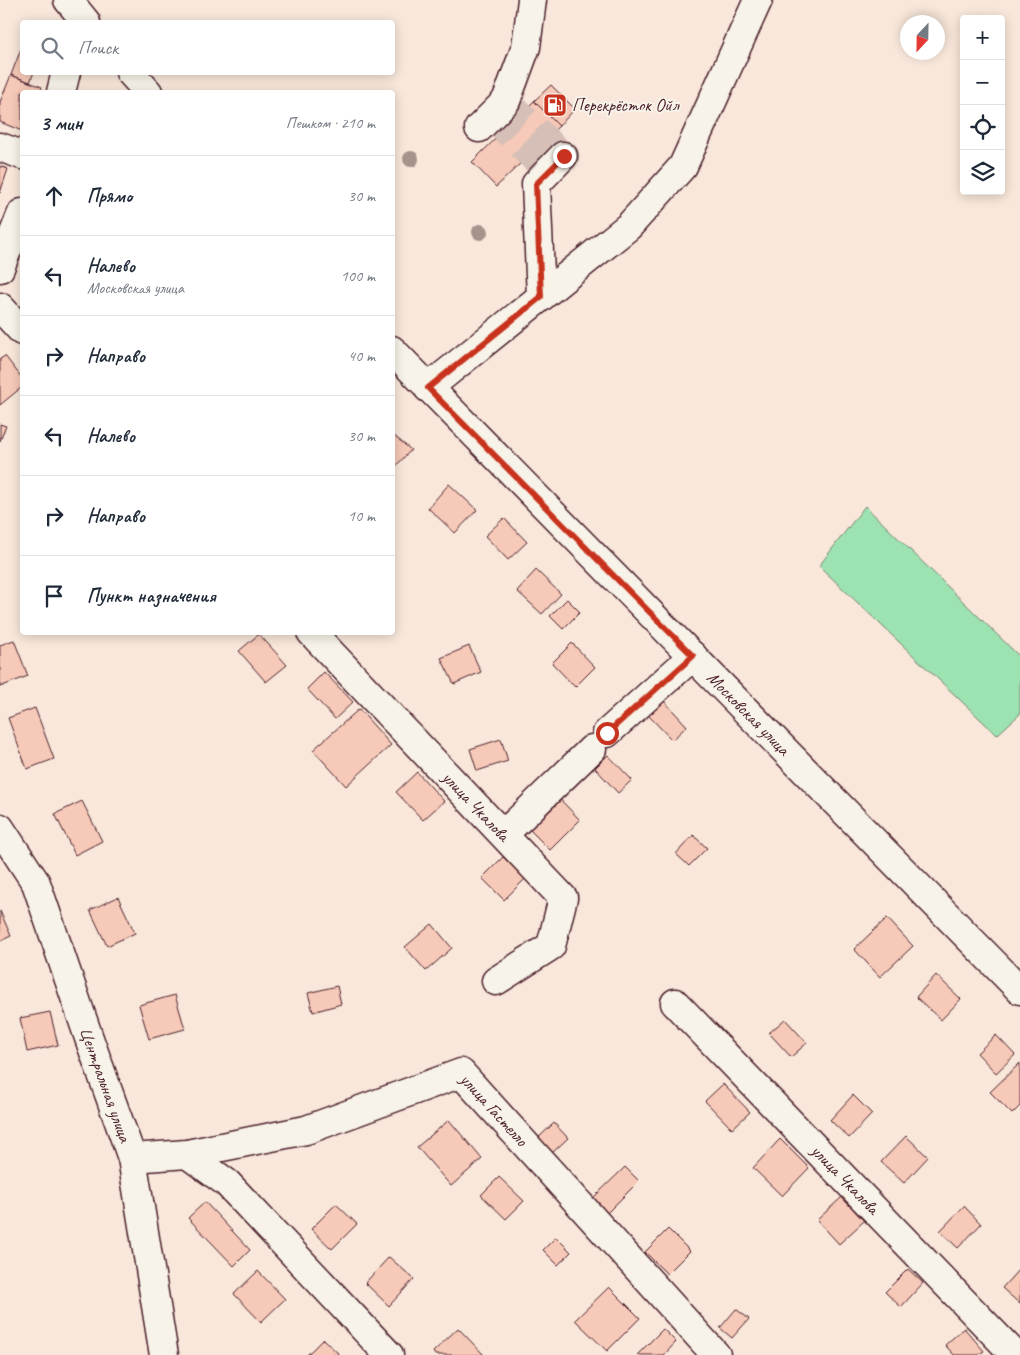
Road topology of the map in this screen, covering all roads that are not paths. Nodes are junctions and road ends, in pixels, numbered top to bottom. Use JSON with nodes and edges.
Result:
{"nodes":[{"id":1,"x":532,"y":0,"type":"edge"},
{"id":2,"x":752,"y":2,"type":"edge"},
{"id":3,"x":65,"y":75,"type":"edge"},
{"id":4,"x":133,"y":75,"type":"edge"},
{"id":5,"x":62,"y":90,"type":"edge"},
{"id":6,"x":146,"y":90,"type":"edge"},
{"id":7,"x":479,"y":128,"type":"dead end"},
{"id":8,"x":0,"y":147,"type":"edge"},
{"id":9,"x":20,"y":154,"type":"edge"},
{"id":10,"x":564,"y":156,"type":"dead end"},
{"id":11,"x":20,"y":218,"type":"edge"},
{"id":12,"x":0,"y":268,"type":"edge"},
{"id":13,"x":541,"y":297,"type":"junction"},
{"id":14,"x":0,"y":307,"type":"edge"},
{"id":15,"x":20,"y":329,"type":"edge"},
{"id":16,"x":395,"y":353,"type":"edge"},
{"id":17,"x":428,"y":388,"type":"junction"},
{"id":18,"x":314,"y":635,"type":"edge"},
{"id":19,"x":693,"y":656,"type":"junction"},
{"id":20,"x":0,"y":828,"type":"edge"},
{"id":21,"x":504,"y":834,"type":"junction"},
{"id":22,"x":496,"y":981,"type":"dead end"},
{"id":23,"x":1020,"y":990,"type":"edge"},
{"id":24,"x":675,"y":1003,"type":"dead end"},
{"id":25,"x":187,"y":1154,"type":"junction"},
{"id":26,"x":132,"y":1158,"type":"junction"},
{"id":27,"x":164,"y":1355,"type":"edge"},
{"id":28,"x":389,"y":1355,"type":"edge"},
{"id":29,"x":716,"y":1355,"type":"edge"},
{"id":30,"x":1015,"y":1355,"type":"edge"}],
"edges":[{"from":1,"to":7,"type":"street"},
{"from":2,"to":13,"type":"street"},
{"from":3,"to":5,"type":"street"},
{"from":4,"to":6,"type":"street"},
{"from":8,"to":9,"type":"street"},
{"from":10,"to":13,"type":"street"},
{"from":11,"to":12,"type":"street"},
{"from":13,"to":17,"type":"street"},
{"from":14,"to":15,"type":"street"},
{"from":16,"to":17,"type":"street","name":"Московская улица"},
{"from":17,"to":19,"type":"street","name":"Московская улица"},
{"from":18,"to":21,"type":"street","name":"улица Чкалова"},
{"from":19,"to":21,"type":"street"},
{"from":19,"to":23,"type":"street","name":"Московская улица"},
{"from":20,"to":26,"type":"street","name":"Центральная улица"},
{"from":21,"to":22,"type":"street","name":"улица Чкалова"},
{"from":24,"to":30,"type":"street","name":"улица Чкалова"},
{"from":25,"to":26,"type":"street","name":"улица Гастелло"},
{"from":25,"to":28,"type":"street"},
{"from":25,"to":29,"type":"street","name":"улица Гастелло"},
{"from":26,"to":27,"type":"street","name":"Центральная улица"}]}
